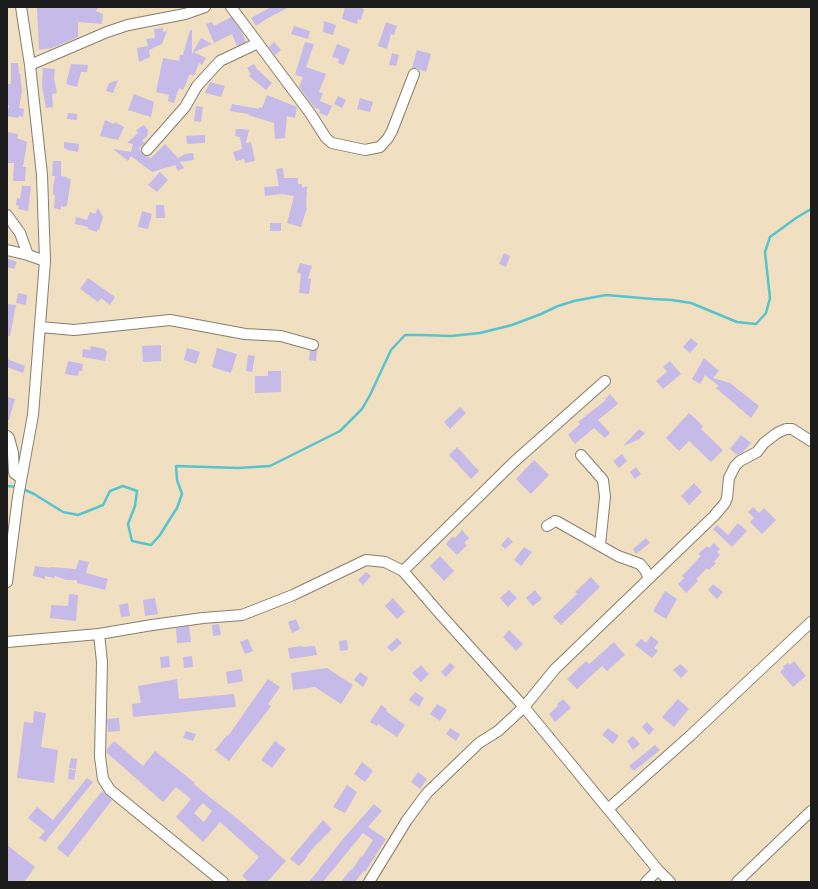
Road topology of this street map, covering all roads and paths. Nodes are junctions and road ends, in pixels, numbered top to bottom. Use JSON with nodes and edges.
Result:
{"nodes":[{"id":1,"x":21,"y":7,"type":"edge"},
{"id":2,"x":205,"y":7,"type":"edge"},
{"id":3,"x":231,"y":7,"type":"edge"},
{"id":4,"x":258,"y":43,"type":"junction"},
{"id":5,"x":30,"y":65,"type":"junction"},
{"id":6,"x":414,"y":74,"type":"dead end"},
{"id":7,"x":147,"y":150,"type":"dead end"},
{"id":8,"x":7,"y":215,"type":"edge"},
{"id":9,"x":7,"y":250,"type":"edge"},
{"id":10,"x":28,"y":255,"type":"junction"},
{"id":11,"x":45,"y":261,"type":"junction"},
{"id":12,"x":40,"y":327,"type":"junction"},
{"id":13,"x":312,"y":345,"type":"dead end"},
{"id":14,"x":605,"y":381,"type":"dead end"},
{"id":15,"x":7,"y":436,"type":"edge"},
{"id":16,"x":811,"y":442,"type":"edge"},
{"id":17,"x":581,"y":455,"type":"dead end"},
{"id":18,"x":21,"y":481,"type":"junction"},
{"id":19,"x":547,"y":526,"type":"dead end"},
{"id":20,"x":600,"y":545,"type":"junction"},
{"id":21,"x":403,"y":571,"type":"junction"},
{"id":22,"x":649,"y":578,"type":"junction"},
{"id":23,"x":7,"y":582,"type":"edge"},
{"id":24,"x":811,"y":622,"type":"edge"},
{"id":25,"x":99,"y":634,"type":"junction"},
{"id":26,"x":7,"y":642,"type":"edge"},
{"id":27,"x":524,"y":707,"type":"junction"},
{"id":28,"x":608,"y":809,"type":"junction"},
{"id":29,"x":811,"y":811,"type":"edge"},
{"id":30,"x":658,"y":870,"type":"junction"},
{"id":31,"x":223,"y":882,"type":"edge"},
{"id":32,"x":369,"y":882,"type":"edge"},
{"id":33,"x":646,"y":882,"type":"edge"},
{"id":34,"x":670,"y":882,"type":"edge"},
{"id":35,"x":737,"y":882,"type":"edge"}],
"edges":[{"from":1,"to":5,"type":"street"},
{"from":2,"to":5,"type":"street"},
{"from":3,"to":4,"type":"street"},
{"from":4,"to":6,"type":"street"},
{"from":4,"to":7,"type":"street"},
{"from":5,"to":11,"type":"street"},
{"from":8,"to":10,"type":"street"},
{"from":9,"to":10,"type":"street"},
{"from":10,"to":11,"type":"street"},
{"from":11,"to":12,"type":"street"},
{"from":12,"to":13,"type":"street"},
{"from":12,"to":18,"type":"street"},
{"from":14,"to":21,"type":"street"},
{"from":15,"to":18,"type":"street"},
{"from":16,"to":22,"type":"street"},
{"from":17,"to":20,"type":"street"},
{"from":18,"to":23,"type":"street"},
{"from":19,"to":20,"type":"street"},
{"from":20,"to":22,"type":"street"},
{"from":21,"to":25,"type":"street"},
{"from":21,"to":27,"type":"street"},
{"from":22,"to":27,"type":"street"},
{"from":24,"to":28,"type":"street"},
{"from":25,"to":26,"type":"street"},
{"from":25,"to":31,"type":"street"},
{"from":27,"to":28,"type":"street"},
{"from":27,"to":32,"type":"street"},
{"from":28,"to":30,"type":"street"},
{"from":29,"to":35,"type":"street"},
{"from":30,"to":33,"type":"street"},
{"from":30,"to":34,"type":"street"}]}
